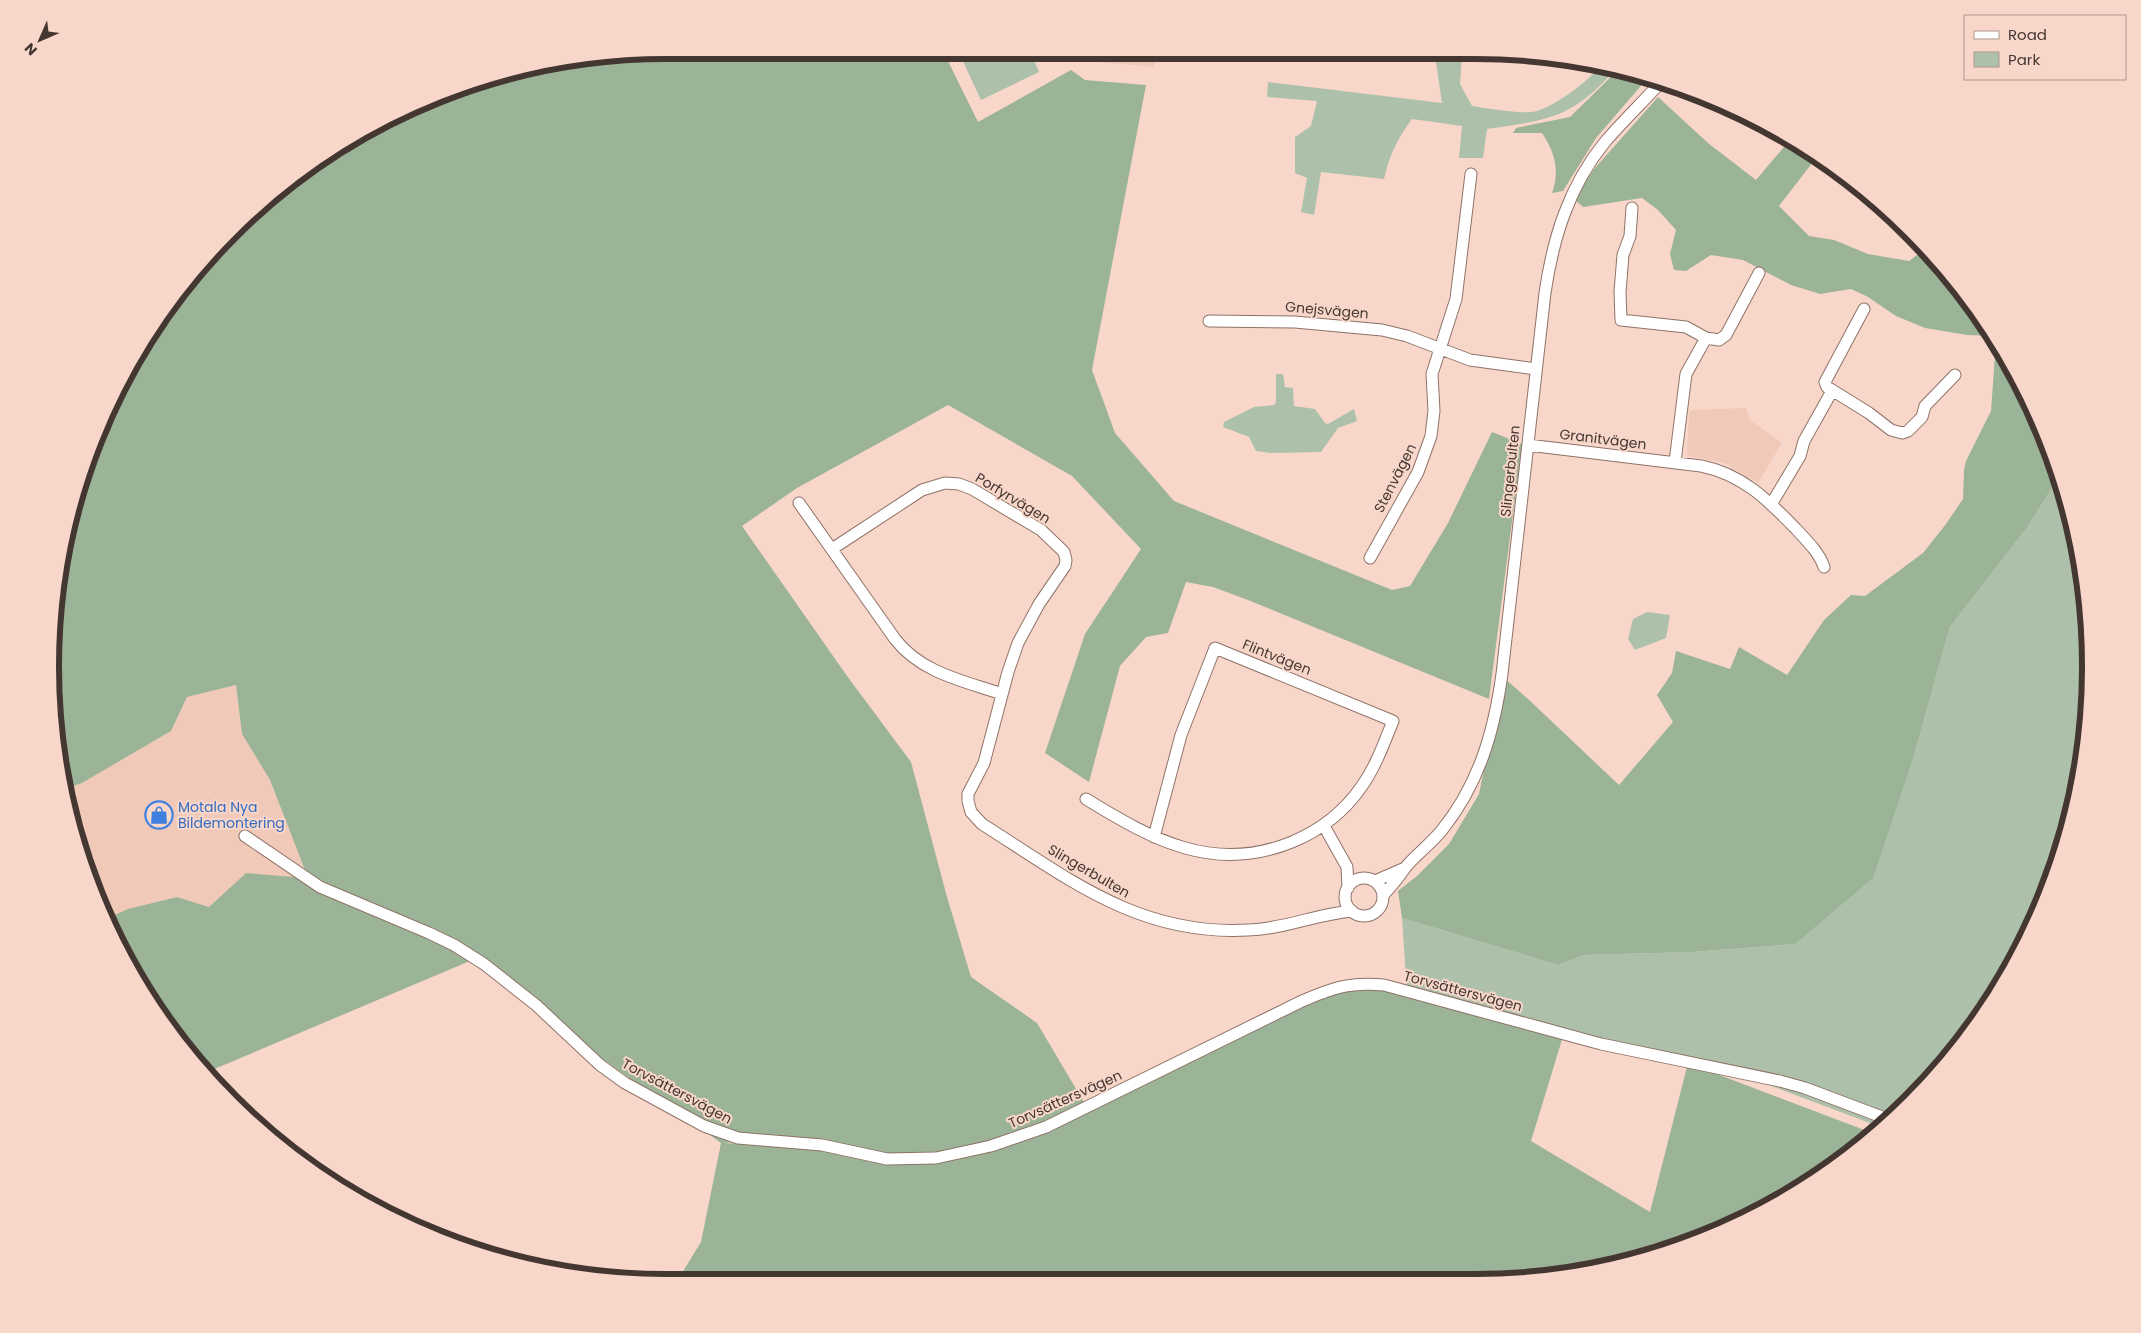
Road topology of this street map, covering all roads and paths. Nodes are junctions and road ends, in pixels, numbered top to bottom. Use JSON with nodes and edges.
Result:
{"nodes":[{"id":1,"x":1657,"y":87,"type":"edge"},
{"id":2,"x":1471,"y":174,"type":"dead end"},
{"id":3,"x":1632,"y":208,"type":"dead end"},
{"id":4,"x":1759,"y":273,"type":"dead end"},
{"id":5,"x":1864,"y":309,"type":"dead end"},
{"id":6,"x":1209,"y":320,"type":"dead end"},
{"id":7,"x":1706,"y":338,"type":"junction"},
{"id":8,"x":1439,"y":349,"type":"junction"},
{"id":9,"x":1536,"y":369,"type":"junction"},
{"id":10,"x":1955,"y":375,"type":"dead end"},
{"id":11,"x":1832,"y":391,"type":"junction"},
{"id":12,"x":1528,"y":445,"type":"junction"},
{"id":13,"x":1675,"y":462,"type":"junction"},
{"id":14,"x":800,"y":504,"type":"dead end"},
{"id":15,"x":1772,"y":504,"type":"junction"},
{"id":16,"x":832,"y":549,"type":"junction"},
{"id":17,"x":1370,"y":558,"type":"dead end"},
{"id":18,"x":1824,"y":567,"type":"dead end"},
{"id":19,"x":1002,"y":694,"type":"junction"},
{"id":20,"x":1086,"y":800,"type":"dead end"},
{"id":21,"x":1324,"y":826,"type":"junction"},
{"id":22,"x":991,"y":830,"type":"joint"},
{"id":23,"x":245,"y":836,"type":"dead end"},
{"id":24,"x":1154,"y":837,"type":"junction"},
{"id":25,"x":1347,"y":867,"type":"junction"},
{"id":26,"x":1405,"y":868,"type":"junction"},
{"id":27,"x":1363,"y":878,"type":"junction"},
{"id":28,"x":1375,"y":881,"type":"junction"},
{"id":29,"x":1346,"y":892,"type":"junction"},
{"id":30,"x":1383,"y":896,"type":"junction"},
{"id":31,"x":1352,"y":911,"type":"junction"},
{"id":32,"x":1324,"y":914,"type":"junction"},
{"id":33,"x":1882,"y":1117,"type":"edge"}],
"edges":[{"from":1,"to":9,"type":"street","name":"Slingerbulten"},
{"from":2,"to":8,"type":"street"},
{"from":3,"to":7,"type":"street"},
{"from":4,"to":7,"type":"street"},
{"from":5,"to":11,"type":"street"},
{"from":6,"to":8,"type":"street","name":"Gnejsvägen"},
{"from":7,"to":13,"type":"street"},
{"from":8,"to":9,"type":"street","name":"Gnejsvägen"},
{"from":8,"to":17,"type":"street","name":"Stenvägen"},
{"from":9,"to":12,"type":"street","name":"Slingerbulten"},
{"from":10,"to":11,"type":"street"},
{"from":11,"to":15,"type":"street"},
{"from":12,"to":13,"type":"street","name":"Granitvägen"},
{"from":12,"to":26,"type":"street","name":"Slingerbulten"},
{"from":13,"to":15,"type":"street","name":"Granitvägen"},
{"from":14,"to":16,"type":"street"},
{"from":15,"to":18,"type":"street","name":"Granitvägen"},
{"from":16,"to":19,"type":"street"},
{"from":16,"to":19,"type":"street","name":"Porfyrvägen"},
{"from":19,"to":22,"type":"street","name":"Porfyrvägen"},
{"from":20,"to":24,"type":"street","name":"Flintvägen"},
{"from":21,"to":24,"type":"street","name":"Flintvägen"},
{"from":21,"to":24,"type":"street","name":"Flintvägen"},
{"from":21,"to":25,"type":"street"},
{"from":22,"to":32,"type":"street","name":"Slingerbulten"},
{"from":23,"to":33,"type":"street","name":"Torvsättersvägen"},
{"from":25,"to":27,"type":"street"},
{"from":25,"to":29,"type":"street"},
{"from":26,"to":28,"type":"street","name":"Slingerbulten"},
{"from":26,"to":30,"type":"street","name":"Slingerbulten"},
{"from":27,"to":28,"type":"street"},
{"from":27,"to":29,"type":"street"},
{"from":28,"to":30,"type":"street"},
{"from":29,"to":31,"type":"street"},
{"from":29,"to":32,"type":"street","name":"Slingerbulten"},
{"from":30,"to":31,"type":"street"},
{"from":31,"to":32,"type":"street","name":"Slingerbulten"}]}
